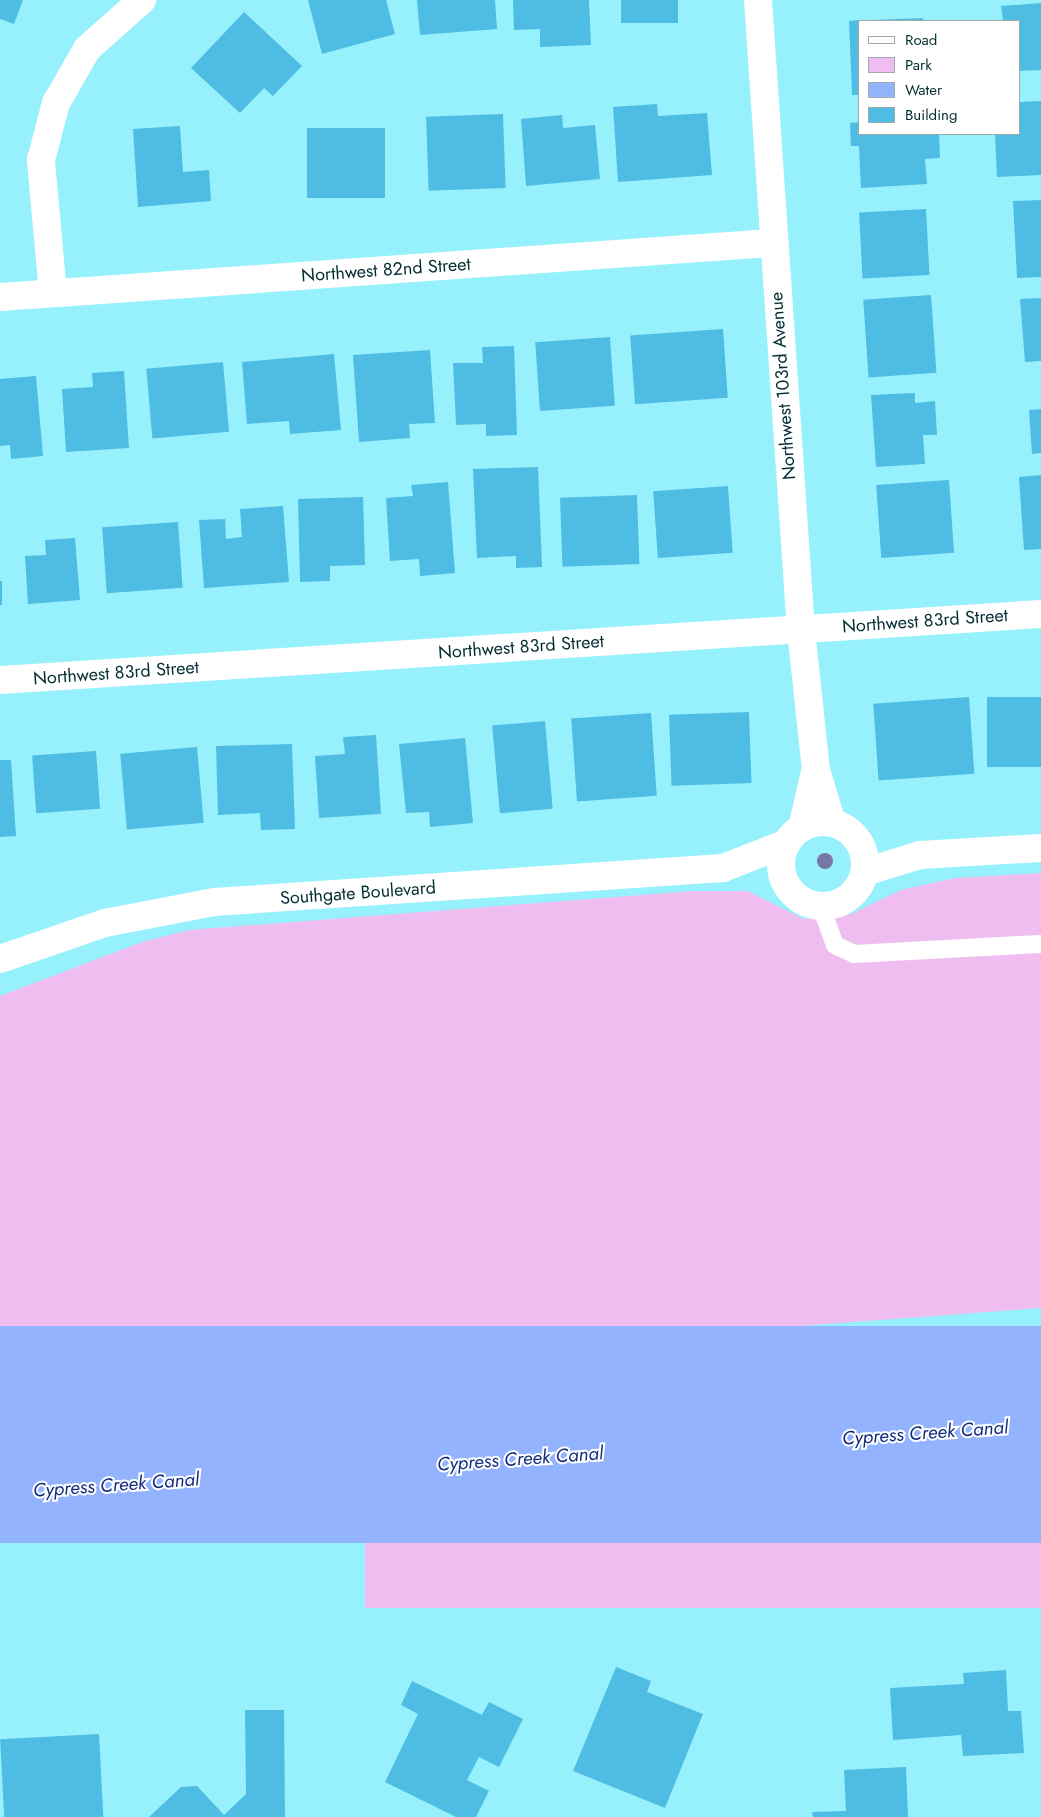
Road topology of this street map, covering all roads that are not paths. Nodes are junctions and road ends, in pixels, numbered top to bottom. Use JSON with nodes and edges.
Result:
{"nodes":[{"id":1,"x":142,"y":0,"type":"edge"},
{"id":2,"x":758,"y":0,"type":"edge"},
{"id":3,"x":772,"y":243,"type":"junction"},
{"id":4,"x":53,"y":293,"type":"junction"},
{"id":5,"x":0,"y":297,"type":"edge"},
{"id":6,"x":1041,"y":614,"type":"edge"},
{"id":7,"x":800,"y":630,"type":"junction"},
{"id":8,"x":0,"y":680,"type":"edge"},
{"id":9,"x":816,"y":770,"type":"junction"},
{"id":10,"x":843,"y":830,"type":"junction"},
{"id":11,"x":794,"y":836,"type":"junction"},
{"id":12,"x":1041,"y":848,"type":"edge"},
{"id":13,"x":920,"y":855,"type":"junction"},
{"id":14,"x":723,"y":868,"type":"junction"},
{"id":15,"x":865,"y":872,"type":"junction"},
{"id":16,"x":791,"y":892,"type":"junction"},
{"id":17,"x":821,"y":907,"type":"junction"},
{"id":18,"x":1041,"y":944,"type":"edge"},
{"id":19,"x":0,"y":959,"type":"edge"}],
"edges":[{"from":1,"to":4,"type":"street"},
{"from":2,"to":3,"type":"street","name":"Northwest 103rd Avenue"},
{"from":3,"to":4,"type":"street","name":"Northwest 82nd Street"},
{"from":3,"to":7,"type":"street","name":"Northwest 103rd Avenue"},
{"from":4,"to":5,"type":"street","name":"Northwest 82nd Street"},
{"from":6,"to":7,"type":"street","name":"Northwest 83rd Street"},
{"from":7,"to":8,"type":"street","name":"Northwest 83rd Street"},
{"from":7,"to":9,"type":"street","name":"Northwest 103rd Avenue"},
{"from":9,"to":10,"type":"street","name":"Northwest 103rd Avenue"},
{"from":9,"to":11,"type":"street","name":"Northwest 103rd Avenue"},
{"from":10,"to":11,"type":"street"},
{"from":10,"to":13,"type":"street"},
{"from":10,"to":15,"type":"street"},
{"from":11,"to":14,"type":"street","name":"Southgate Boulevard"},
{"from":11,"to":16,"type":"street"},
{"from":12,"to":13,"type":"street"},
{"from":13,"to":15,"type":"street"},
{"from":14,"to":16,"type":"street","name":"Southgate Boulevard"},
{"from":14,"to":19,"type":"street","name":"Southgate Boulevard"},
{"from":15,"to":17,"type":"street"},
{"from":16,"to":17,"type":"street"},
{"from":17,"to":18,"type":"lane"}]}
